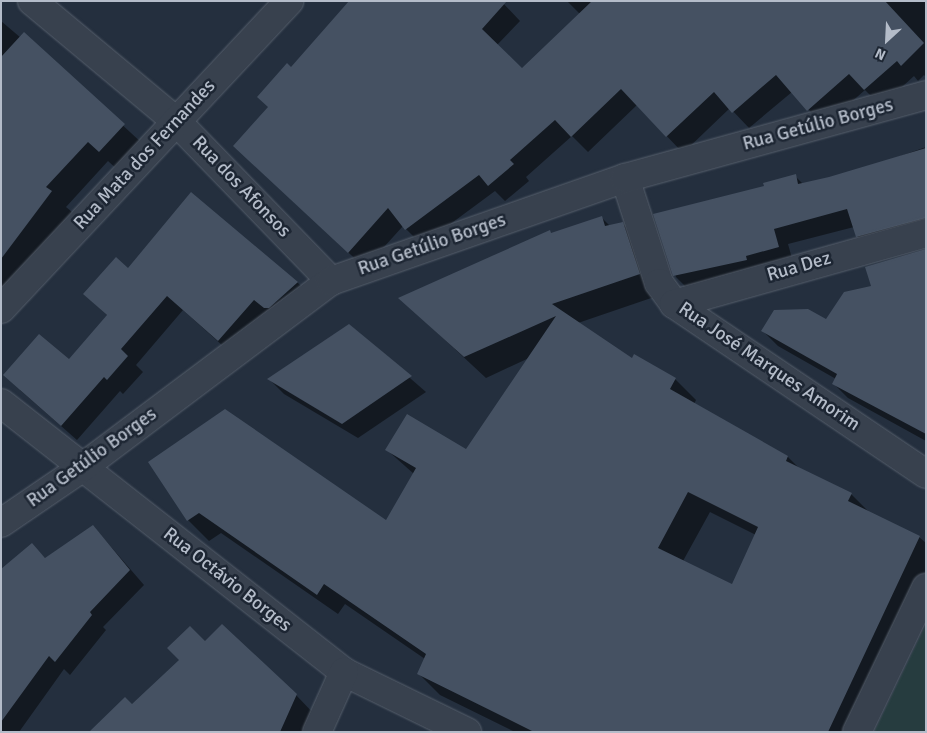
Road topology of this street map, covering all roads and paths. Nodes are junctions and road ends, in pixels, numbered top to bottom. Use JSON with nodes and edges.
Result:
{"nodes":[{"id":1,"x":32,"y":1,"type":"edge"},
{"id":2,"x":289,"y":1,"type":"edge"},
{"id":3,"x":926,"y":95,"type":"edge"},
{"id":4,"x":176,"y":121,"type":"junction"},
{"id":5,"x":625,"y":178,"type":"junction"},
{"id":6,"x":926,"y":233,"type":"edge"},
{"id":7,"x":331,"y":281,"type":"junction"},
{"id":8,"x":674,"y":304,"type":"junction"},
{"id":9,"x":1,"y":309,"type":"edge"},
{"id":10,"x":1,"y":403,"type":"edge"},
{"id":11,"x":82,"y":467,"type":"junction"},
{"id":12,"x":926,"y":474,"type":"edge"},
{"id":13,"x":1,"y":523,"type":"edge"},
{"id":14,"x":926,"y":588,"type":"edge"},
{"id":15,"x":344,"y":672,"type":"junction"},
{"id":16,"x":317,"y":732,"type":"edge"},
{"id":17,"x":467,"y":732,"type":"edge"},
{"id":18,"x":857,"y":732,"type":"edge"}],
"edges":[{"from":1,"to":4,"type":"street","name":"Rua dos Afonsos"},
{"from":2,"to":4,"type":"street","name":"Rua Mata dos Fernandes"},
{"from":3,"to":5,"type":"street","name":"Rua Getúlio Borges"},
{"from":4,"to":7,"type":"street","name":"Rua dos Afonsos"},
{"from":4,"to":9,"type":"street","name":"Rua Mata dos Fernandes"},
{"from":5,"to":7,"type":"street","name":"Rua Getúlio Borges"},
{"from":5,"to":8,"type":"street","name":"Rua José Marques Amorim"},
{"from":6,"to":8,"type":"street","name":"Rua Dez"},
{"from":7,"to":11,"type":"street","name":"Rua Getúlio Borges"},
{"from":8,"to":12,"type":"street","name":"Rua José Marques Amorim"},
{"from":10,"to":11,"type":"street","name":"Rua Octávio Borges"},
{"from":11,"to":13,"type":"street","name":"Rua Getúlio Borges"},
{"from":11,"to":15,"type":"street","name":"Rua Octávio Borges"},
{"from":14,"to":18,"type":"street"},
{"from":15,"to":16,"type":"street"},
{"from":15,"to":17,"type":"street","name":"Rua Octávio Borges"}]}
